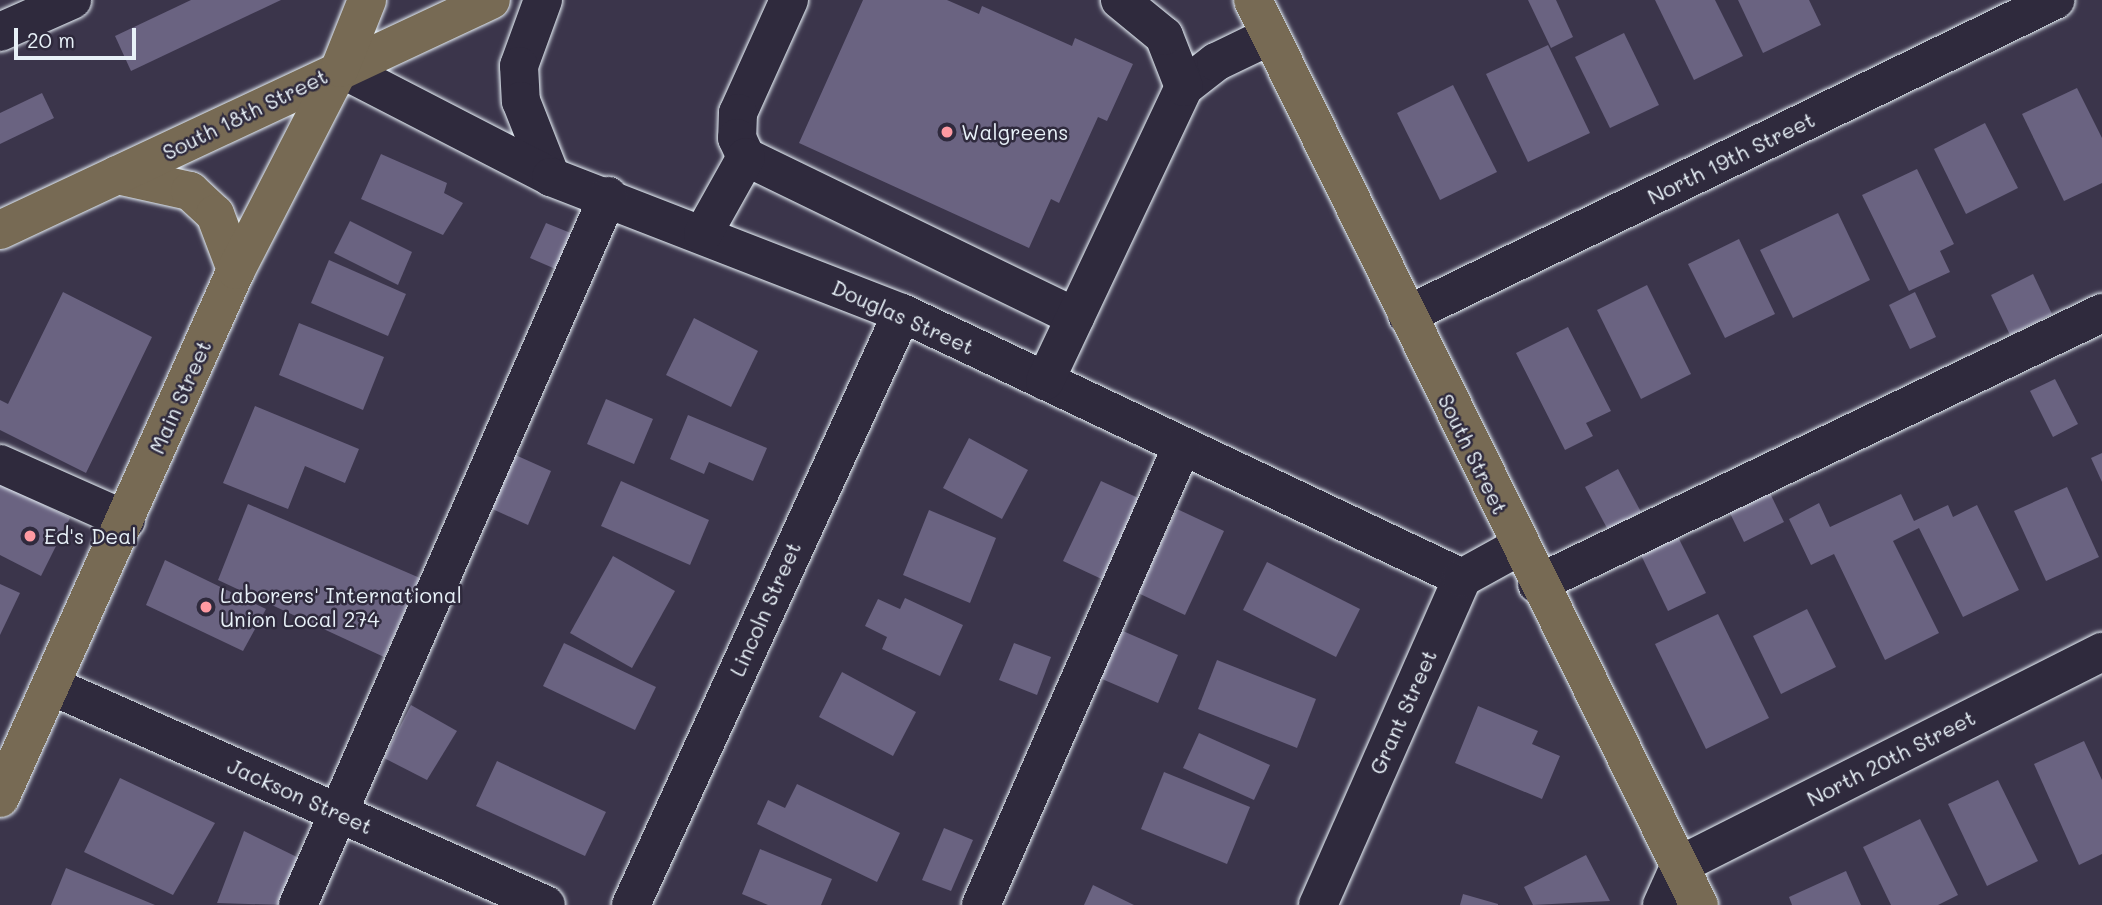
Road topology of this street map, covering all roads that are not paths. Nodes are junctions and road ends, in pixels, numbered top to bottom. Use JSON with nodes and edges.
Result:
{"nodes":[{"id":1,"x":72,"y":0,"type":"edge"},
{"id":2,"x":367,"y":0,"type":"edge"},
{"id":3,"x":491,"y":0,"type":"edge"},
{"id":4,"x":543,"y":0,"type":"edge"},
{"id":5,"x":789,"y":0,"type":"edge"},
{"id":6,"x":1120,"y":0,"type":"edge"},
{"id":7,"x":1253,"y":0,"type":"edge"},
{"id":8,"x":2055,"y":0,"type":"edge"},
{"id":9,"x":0,"y":32,"type":"edge"},
{"id":10,"x":1270,"y":36,"type":"junction"},
{"id":11,"x":340,"y":68,"type":"junction"},
{"id":12,"x":1184,"y":87,"type":"junction"},
{"id":13,"x":746,"y":157,"type":"junction"},
{"id":14,"x":117,"y":175,"type":"junction"},
{"id":15,"x":551,"y":177,"type":"junction"},
{"id":16,"x":608,"y":196,"type":"junction"},
{"id":17,"x":0,"y":230,"type":"edge"},
{"id":18,"x":703,"y":234,"type":"junction"},
{"id":19,"x":236,"y":270,"type":"junction"},
{"id":20,"x":902,"y":313,"type":"junction"},
{"id":21,"x":2102,"y":313,"type":"edge"},
{"id":22,"x":1407,"y":315,"type":"junction"},
{"id":23,"x":1075,"y":317,"type":"junction"},
{"id":24,"x":1045,"y":381,"type":"junction"},
{"id":25,"x":1182,"y":446,"type":"junction"},
{"id":26,"x":0,"y":464,"type":"edge"},
{"id":27,"x":126,"y":520,"type":"junction"},
{"id":28,"x":1518,"y":547,"type":"junction"},
{"id":29,"x":1462,"y":578,"type":"junction"},
{"id":30,"x":1537,"y":584,"type":"junction"},
{"id":31,"x":2102,"y":652,"type":"edge"},
{"id":32,"x":54,"y":687,"type":"junction"},
{"id":33,"x":0,"y":799,"type":"edge"},
{"id":34,"x":341,"y":814,"type":"junction"},
{"id":35,"x":1680,"y":865,"type":"junction"},
{"id":36,"x":298,"y":905,"type":"edge"},
{"id":37,"x":546,"y":905,"type":"edge"},
{"id":38,"x":631,"y":905,"type":"edge"},
{"id":39,"x":981,"y":905,"type":"edge"},
{"id":40,"x":1318,"y":905,"type":"edge"},
{"id":41,"x":1662,"y":905,"type":"edge"},
{"id":42,"x":1699,"y":905,"type":"edge"}],
"edges":[{"from":1,"to":9,"type":"street"},
{"from":2,"to":11,"type":"main road","name":"Main Street"},
{"from":3,"to":11,"type":"main road","name":"South 18th Street"},
{"from":4,"to":15,"type":"street"},
{"from":5,"to":13,"type":"street"},
{"from":6,"to":12,"type":"street"},
{"from":7,"to":10,"type":"main road","name":"South Street"},
{"from":8,"to":22,"type":"street","name":"North 19th Street"},
{"from":10,"to":12,"type":"street"},
{"from":10,"to":22,"type":"main road","name":"South Street"},
{"from":11,"to":14,"type":"main road","name":"South 18th Street"},
{"from":11,"to":15,"type":"street","name":"Douglas Street"},
{"from":11,"to":19,"type":"main road","name":"Main Street"},
{"from":12,"to":23,"type":"street"},
{"from":13,"to":18,"type":"street"},
{"from":13,"to":23,"type":"street"},
{"from":14,"to":17,"type":"main road","name":"South 18th Street"},
{"from":14,"to":19,"type":"main road"},
{"from":15,"to":16,"type":"street","name":"Douglas Street"},
{"from":16,"to":18,"type":"street","name":"Douglas Street"},
{"from":16,"to":34,"type":"street"},
{"from":18,"to":20,"type":"street","name":"Douglas Street"},
{"from":19,"to":27,"type":"main road","name":"Main Street"},
{"from":20,"to":24,"type":"street","name":"Douglas Street"},
{"from":20,"to":38,"type":"street","name":"Lincoln Street"},
{"from":21,"to":30,"type":"street"},
{"from":22,"to":28,"type":"main road","name":"South Street"},
{"from":23,"to":24,"type":"street"},
{"from":24,"to":25,"type":"street","name":"Douglas Street"},
{"from":25,"to":29,"type":"street","name":"Douglas Street"},
{"from":25,"to":39,"type":"street"},
{"from":26,"to":27,"type":"street"},
{"from":27,"to":32,"type":"main road","name":"Main Street"},
{"from":28,"to":29,"type":"street"},
{"from":28,"to":30,"type":"main road","name":"South Street"},
{"from":29,"to":40,"type":"street","name":"Grant Street"},
{"from":30,"to":35,"type":"main road","name":"South Street"},
{"from":31,"to":35,"type":"street","name":"North 20th Street"},
{"from":32,"to":33,"type":"main road","name":"Main Street"},
{"from":32,"to":34,"type":"street","name":"Jackson Street"},
{"from":34,"to":36,"type":"street"},
{"from":34,"to":37,"type":"street","name":"Jackson Street"},
{"from":35,"to":41,"type":"street"},
{"from":35,"to":42,"type":"main road","name":"South Street"}]}
